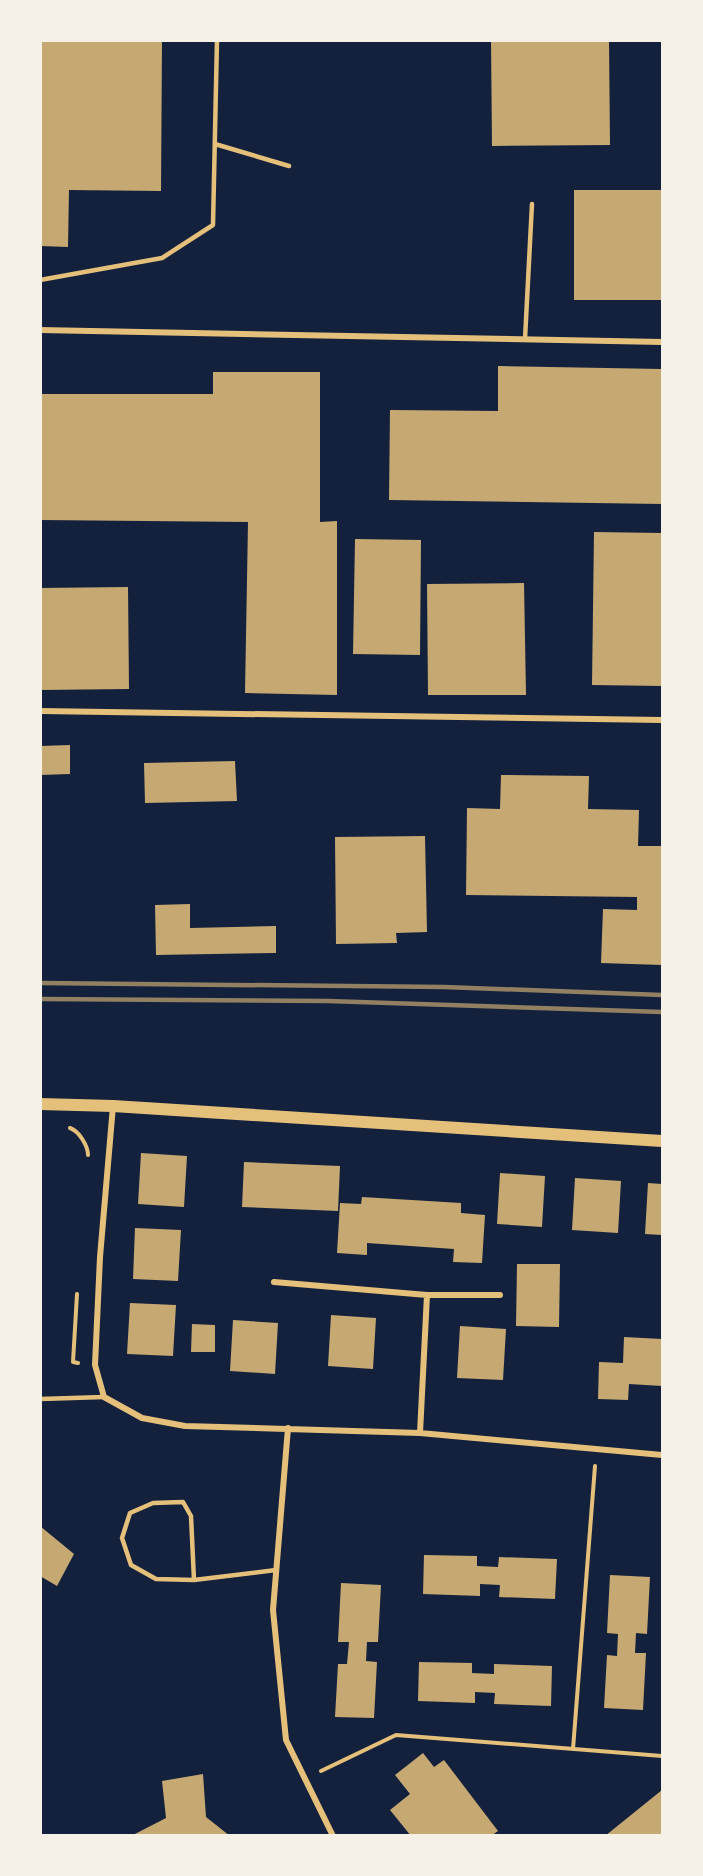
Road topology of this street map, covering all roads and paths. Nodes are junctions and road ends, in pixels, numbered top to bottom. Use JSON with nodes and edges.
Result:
{"nodes":[{"id":1,"x":217,"y":40,"type":"edge"},
{"id":2,"x":215,"y":144,"type":"junction"},
{"id":3,"x":289,"y":166,"type":"dead end"},
{"id":4,"x":532,"y":204,"type":"dead end"},
{"id":5,"x":40,"y":280,"type":"edge"},
{"id":6,"x":40,"y":330,"type":"edge"},
{"id":7,"x":525,"y":339,"type":"junction"},
{"id":8,"x":663,"y":342,"type":"edge"},
{"id":9,"x":40,"y":711,"type":"edge"},
{"id":10,"x":663,"y":720,"type":"edge"},
{"id":11,"x":40,"y":1104,"type":"edge"},
{"id":12,"x":113,"y":1106,"type":"junction"},
{"id":13,"x":67,"y":1127,"type":"dead end"},
{"id":14,"x":663,"y":1141,"type":"edge"},
{"id":15,"x":88,"y":1162,"type":"dead end"},
{"id":16,"x":274,"y":1282,"type":"dead end"},
{"id":17,"x":78,"y":1291,"type":"dead end"},
{"id":18,"x":427,"y":1295,"type":"junction"},
{"id":19,"x":500,"y":1295,"type":"dead end"},
{"id":20,"x":95,"y":1365,"type":"junction"},
{"id":21,"x":104,"y":1397,"type":"junction"},
{"id":22,"x":40,"y":1399,"type":"edge"},
{"id":23,"x":288,"y":1428,"type":"junction"},
{"id":24,"x":420,"y":1433,"type":"junction"},
{"id":25,"x":596,"y":1450,"type":"junction"},
{"id":26,"x":663,"y":1455,"type":"edge"},
{"id":27,"x":276,"y":1570,"type":"junction"},
{"id":28,"x":194,"y":1580,"type":"junction"},
{"id":29,"x":573,"y":1749,"type":"junction"},
{"id":30,"x":663,"y":1756,"type":"edge"},
{"id":31,"x":304,"y":1779,"type":"junction"},
{"id":32,"x":333,"y":1836,"type":"edge"}],
"edges":[{"from":1,"to":2,"type":"lane"},
{"from":2,"to":3,"type":"lane"},
{"from":2,"to":5,"type":"lane"},
{"from":4,"to":7,"type":"lane"},
{"from":6,"to":7,"type":"street"},
{"from":7,"to":8,"type":"street"},
{"from":9,"to":10,"type":"street"},
{"from":11,"to":12,"type":"main road"},
{"from":12,"to":14,"type":"main road"},
{"from":12,"to":20,"type":"street"},
{"from":13,"to":15,"type":"path"},
{"from":16,"to":18,"type":"street"},
{"from":17,"to":20,"type":"path"},
{"from":18,"to":19,"type":"street"},
{"from":18,"to":24,"type":"street"},
{"from":20,"to":21,"type":"street"},
{"from":21,"to":22,"type":"lane"},
{"from":21,"to":23,"type":"street"},
{"from":23,"to":24,"type":"street"},
{"from":23,"to":27,"type":"street"},
{"from":24,"to":25,"type":"street"},
{"from":25,"to":26,"type":"street"},
{"from":25,"to":29,"type":"path"},
{"from":27,"to":28,"type":"lane"},
{"from":27,"to":31,"type":"street"},
{"from":28,"to":28,"type":"lane"},
{"from":29,"to":30,"type":"path"},
{"from":29,"to":31,"type":"path"},
{"from":31,"to":32,"type":"street"}]}
